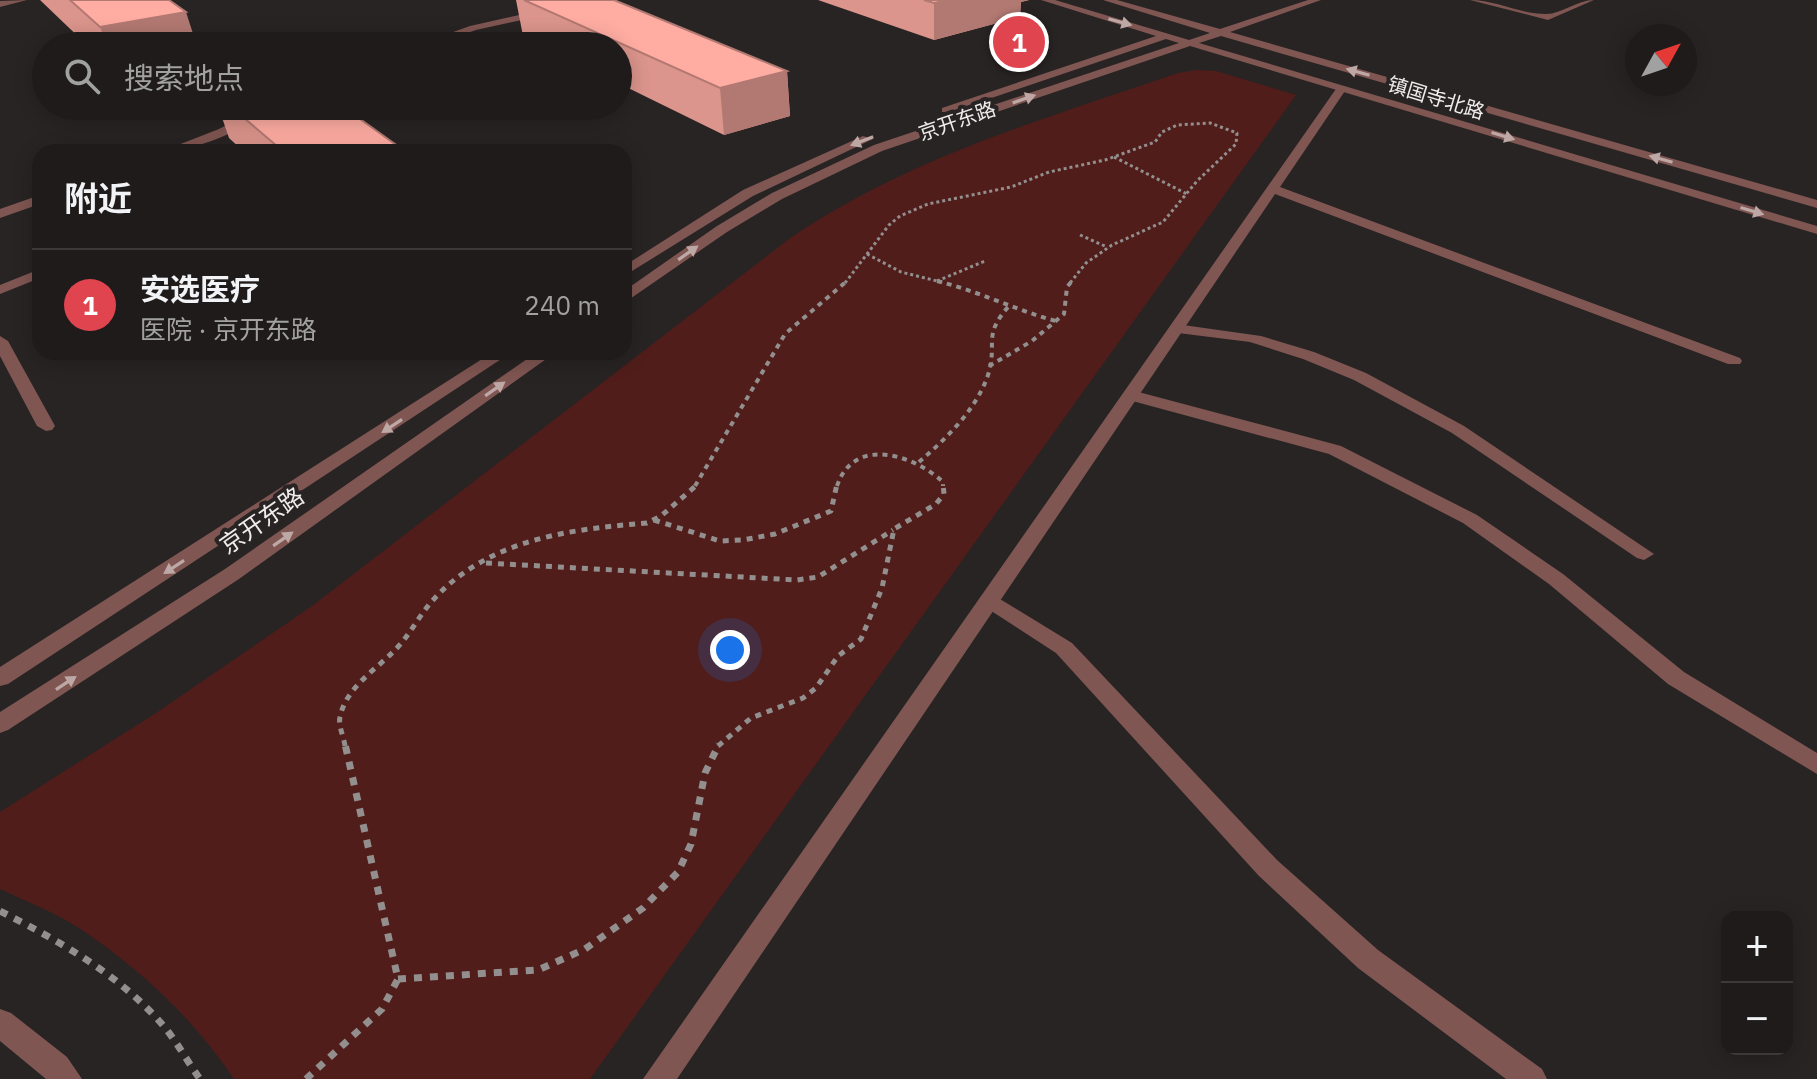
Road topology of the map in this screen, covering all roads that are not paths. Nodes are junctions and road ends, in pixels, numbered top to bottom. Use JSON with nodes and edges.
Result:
{"nodes":[{"id":1,"x":23,"y":0,"type":"edge"},
{"id":2,"x":1045,"y":0,"type":"edge"},
{"id":3,"x":1107,"y":0,"type":"edge"},
{"id":4,"x":1281,"y":0,"type":"edge"},
{"id":5,"x":1317,"y":0,"type":"edge"},
{"id":6,"x":1474,"y":0,"type":"edge"},
{"id":7,"x":1590,"y":0,"type":"edge"},
{"id":8,"x":0,"y":4,"type":"edge"},
{"id":9,"x":560,"y":9,"type":"edge"},
{"id":10,"x":1198,"y":26,"type":"junction"},
{"id":11,"x":461,"y":32,"type":"edge"},
{"id":12,"x":1220,"y":33,"type":"junction"},
{"id":13,"x":1167,"y":36,"type":"junction"},
{"id":14,"x":1190,"y":43,"type":"junction"},
{"id":15,"x":1342,"y":88,"type":"junction"},
{"id":16,"x":939,"y":113,"type":"dead end"},
{"id":17,"x":244,"y":120,"type":"edge"},
{"id":18,"x":909,"y":123,"type":"dead end"},
{"id":19,"x":188,"y":144,"type":"edge"},
{"id":20,"x":1273,"y":189,"type":"junction"},
{"id":21,"x":32,"y":202,"type":"edge"},
{"id":22,"x":1817,"y":204,"type":"edge"},
{"id":23,"x":0,"y":214,"type":"edge"},
{"id":24,"x":1817,"y":230,"type":"edge"},
{"id":25,"x":632,"y":267,"type":"edge"},
{"id":26,"x":32,"y":276,"type":"edge"},
{"id":27,"x":0,"y":290,"type":"edge"},
{"id":28,"x":632,"y":292,"type":"edge"},
{"id":29,"x":1176,"y":329,"type":"junction"},
{"id":30,"x":0,"y":341,"type":"edge"},
{"id":31,"x":492,"y":360,"type":"edge"},
{"id":32,"x":537,"y":360,"type":"edge"},
{"id":33,"x":1734,"y":361,"type":"dead end"},
{"id":34,"x":1131,"y":395,"type":"junction"},
{"id":35,"x":46,"y":426,"type":"dead end"},
{"id":36,"x":1644,"y":554,"type":"dead end"},
{"id":37,"x":990,"y":600,"type":"junction"},
{"id":38,"x":0,"y":678,"type":"edge"},
{"id":39,"x":0,"y":724,"type":"edge"},
{"id":40,"x":1817,"y":765,"type":"edge"},
{"id":41,"x":0,"y":1023,"type":"edge"},
{"id":42,"x":66,"y":1079,"type":"edge"},
{"id":43,"x":659,"y":1079,"type":"edge"},
{"id":44,"x":1531,"y":1079,"type":"edge"}],
"edges":[{"from":1,"to":8,"type":"street"},
{"from":2,"to":13,"type":"street","name":"镇国寺北路","one_way":true},
{"from":3,"to":10,"type":"street","name":"镇国寺北路"},
{"from":4,"to":10,"type":"street","name":"京开东路"},
{"from":5,"to":12,"type":"street","name":"京开东路"},
{"from":6,"to":7,"type":"street"},
{"from":9,"to":11,"type":"street"},
{"from":10,"to":12,"type":"street","name":"镇国寺北路"},
{"from":10,"to":13,"type":"street","name":"京开东路"},
{"from":12,"to":14,"type":"street","name":"京开东路"},
{"from":22,"to":12,"type":"street","name":"镇国寺北路","one_way":true},
{"from":13,"to":14,"type":"street","name":"镇国寺北路"},
{"from":13,"to":16,"type":"street","name":"京开东路"},
{"from":14,"to":15,"type":"street","name":"镇国寺北路"},
{"from":28,"to":14,"type":"street","name":"京开东路","one_way":true},
{"from":15,"to":20,"type":"street"},
{"from":15,"to":24,"type":"street","name":"镇国寺北路","one_way":true},
{"from":17,"to":19,"type":"street"},
{"from":18,"to":25,"type":"street","name":"京开东路","one_way":true},
{"from":20,"to":29,"type":"street"},
{"from":20,"to":33,"type":"street"},
{"from":21,"to":23,"type":"street"},
{"from":26,"to":27,"type":"street"},
{"from":29,"to":34,"type":"street"},
{"from":29,"to":36,"type":"street"},
{"from":30,"to":35,"type":"street"},
{"from":31,"to":38,"type":"street","name":"京开东路","one_way":true},
{"from":39,"to":32,"type":"street","name":"京开东路","one_way":true},
{"from":34,"to":37,"type":"street"},
{"from":34,"to":40,"type":"street"},
{"from":37,"to":43,"type":"street"},
{"from":37,"to":44,"type":"street"},
{"from":41,"to":42,"type":"street"}]}
